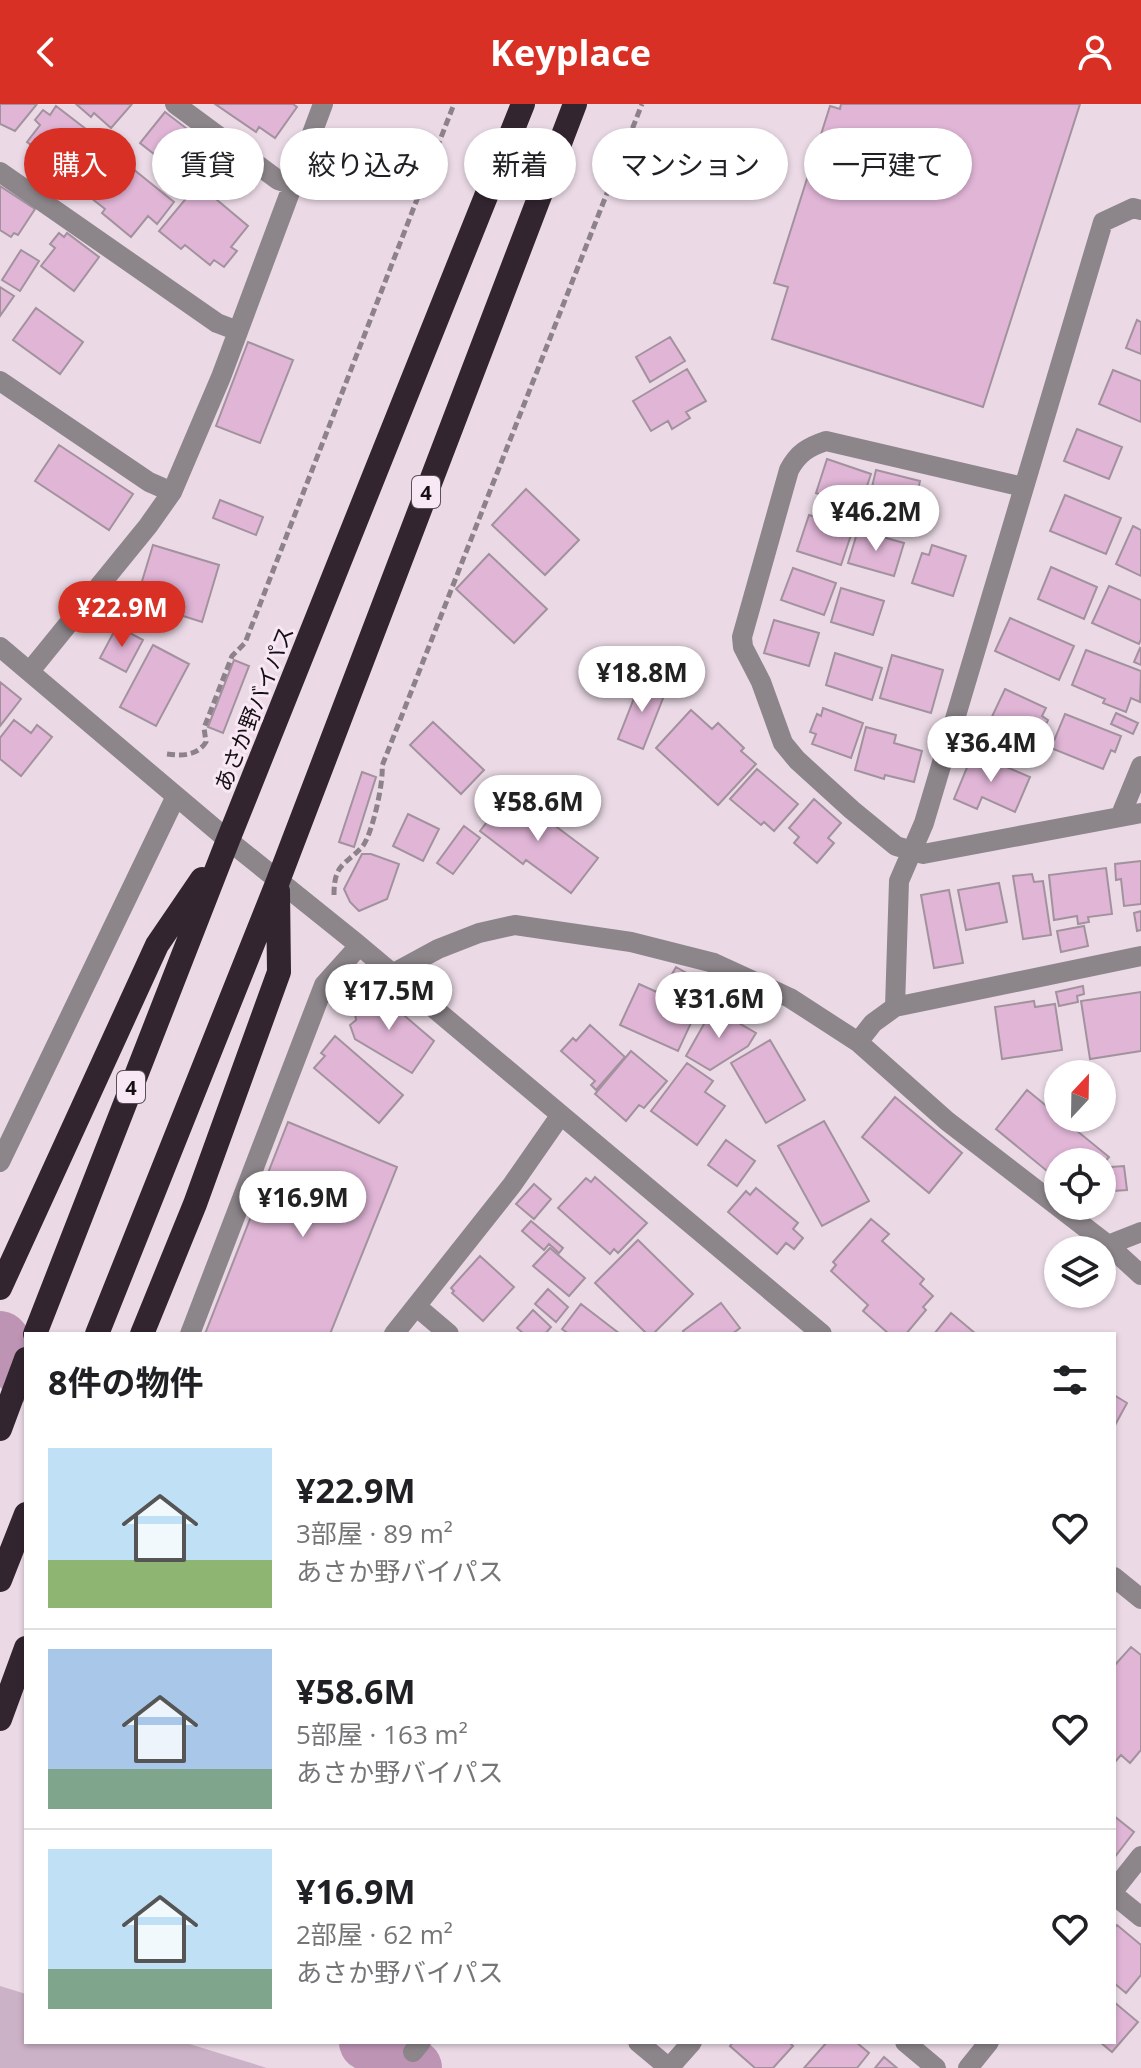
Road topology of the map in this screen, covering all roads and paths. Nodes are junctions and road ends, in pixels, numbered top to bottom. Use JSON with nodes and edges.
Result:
{"nodes":[{"id":1,"x":175,"y":104,"type":"edge"},
{"id":2,"x":323,"y":104,"type":"edge"},
{"id":3,"x":454,"y":104,"type":"edge"},
{"id":4,"x":523,"y":104,"type":"edge"},
{"id":5,"x":575,"y":104,"type":"edge"},
{"id":6,"x":642,"y":104,"type":"edge"},
{"id":7,"x":314,"y":128,"type":"edge"},
{"id":8,"x":0,"y":172,"type":"edge"},
{"id":9,"x":280,"y":181,"type":"edge"},
{"id":10,"x":287,"y":200,"type":"edge"},
{"id":11,"x":1141,"y":210,"type":"edge"},
{"id":12,"x":238,"y":331,"type":"junction"},
{"id":13,"x":0,"y":381,"type":"edge"},
{"id":14,"x":1023,"y":487,"type":"junction"},
{"id":15,"x":172,"y":492,"type":"junction"},
{"id":16,"x":0,"y":647,"type":"edge"},
{"id":17,"x":30,"y":671,"type":"junction"},
{"id":18,"x":162,"y":754,"type":"dead end"},
{"id":19,"x":1141,"y":766,"type":"edge"},
{"id":20,"x":176,"y":796,"type":"junction"},
{"id":21,"x":1131,"y":815,"type":"edge"},
{"id":22,"x":228,"y":840,"type":"junction"},
{"id":23,"x":911,"y":852,"type":"junction"},
{"id":24,"x":278,"y":881,"type":"junction"},
{"id":25,"x":338,"y":903,"type":"dead end"},
{"id":26,"x":359,"y":946,"type":"junction"},
{"id":27,"x":1141,"y":956,"type":"edge"},
{"id":28,"x":392,"y":974,"type":"junction"},
{"id":29,"x":895,"y":1007,"type":"junction"},
{"id":30,"x":858,"y":1042,"type":"junction"},
{"id":31,"x":560,"y":1116,"type":"junction"},
{"id":32,"x":0,"y":1162,"type":"edge"},
{"id":33,"x":1141,"y":1232,"type":"edge"},
{"id":34,"x":1096,"y":1236,"type":"edge"},
{"id":35,"x":1116,"y":1242,"type":"edge"},
{"id":36,"x":1116,"y":1252,"type":"edge"},
{"id":37,"x":1141,"y":1275,"type":"edge"},
{"id":38,"x":0,"y":1288,"type":"edge"},
{"id":39,"x":416,"y":1306,"type":"junction"},
{"id":40,"x":36,"y":1332,"type":"edge"},
{"id":41,"x":98,"y":1332,"type":"edge"},
{"id":42,"x":143,"y":1332,"type":"edge"},
{"id":43,"x":191,"y":1332,"type":"edge"},
{"id":44,"x":396,"y":1332,"type":"edge"},
{"id":45,"x":447,"y":1332,"type":"edge"},
{"id":46,"x":820,"y":1332,"type":"edge"},
{"id":47,"x":24,"y":1364,"type":"edge"},
{"id":48,"x":0,"y":1429,"type":"edge"},
{"id":49,"x":24,"y":1519,"type":"edge"},
{"id":50,"x":1116,"y":1579,"type":"edge"},
{"id":51,"x":0,"y":1580,"type":"edge"},
{"id":52,"x":1141,"y":1599,"type":"edge"},
{"id":53,"x":24,"y":1653,"type":"edge"},
{"id":54,"x":0,"y":1719,"type":"edge"},
{"id":55,"x":1141,"y":1856,"type":"edge"},
{"id":56,"x":1116,"y":1889,"type":"edge"},
{"id":57,"x":1116,"y":1894,"type":"edge"},
{"id":58,"x":1141,"y":1917,"type":"edge"},
{"id":59,"x":640,"y":2044,"type":"edge"},
{"id":60,"x":690,"y":2044,"type":"edge"},
{"id":61,"x":907,"y":2044,"type":"edge"},
{"id":62,"x":987,"y":2044,"type":"edge"},
{"id":63,"x":936,"y":2068,"type":"edge"},
{"id":64,"x":968,"y":2068,"type":"edge"}],
"edges":[{"from":1,"to":9,"type":"street"},
{"from":2,"to":7,"type":"street"},
{"from":3,"to":18,"type":"path"},
{"from":4,"to":22,"type":"highway","name":"あさか野バイパス","number":"4"},
{"from":5,"to":24,"type":"highway","number":"4"},
{"from":6,"to":25,"type":"path"},
{"from":8,"to":12,"type":"street"},
{"from":10,"to":12,"type":"street"},
{"from":11,"to":14,"type":"street"},
{"from":12,"to":15,"type":"street"},
{"from":13,"to":15,"type":"street"},
{"from":14,"to":23,"type":"street"},
{"from":14,"to":23,"type":"street"},
{"from":15,"to":17,"type":"street"},
{"from":16,"to":17,"type":"street"},
{"from":17,"to":20,"type":"street"},
{"from":19,"to":21,"type":"street"},
{"from":20,"to":22,"type":"street"},
{"from":20,"to":32,"type":"street"},
{"from":21,"to":23,"type":"street"},
{"from":22,"to":24,"type":"street"},
{"from":22,"to":38,"type":"highway"},
{"from":22,"to":40,"type":"highway","name":"あさか野バイパス","number":"4"},
{"from":23,"to":29,"type":"street"},
{"from":24,"to":26,"type":"street"},
{"from":24,"to":41,"type":"highway","number":"4"},
{"from":24,"to":42,"type":"highway"},
{"from":26,"to":28,"type":"street"},
{"from":26,"to":43,"type":"street"},
{"from":27,"to":29,"type":"street"},
{"from":28,"to":30,"type":"street"},
{"from":28,"to":31,"type":"street"},
{"from":29,"to":30,"type":"street"},
{"from":30,"to":34,"type":"street"},
{"from":31,"to":39,"type":"street"},
{"from":31,"to":46,"type":"street"},
{"from":33,"to":35,"type":"street"},
{"from":36,"to":37,"type":"street"},
{"from":39,"to":44,"type":"street"},
{"from":39,"to":45,"type":"street"},
{"from":47,"to":48,"type":"highway"},
{"from":49,"to":51,"type":"highway"},
{"from":50,"to":52,"type":"street"},
{"from":53,"to":54,"type":"highway"},
{"from":55,"to":56,"type":"street"},
{"from":57,"to":58,"type":"street"},
{"from":59,"to":60,"type":"street"},
{"from":61,"to":63,"type":"street"},
{"from":62,"to":64,"type":"street"}]}
